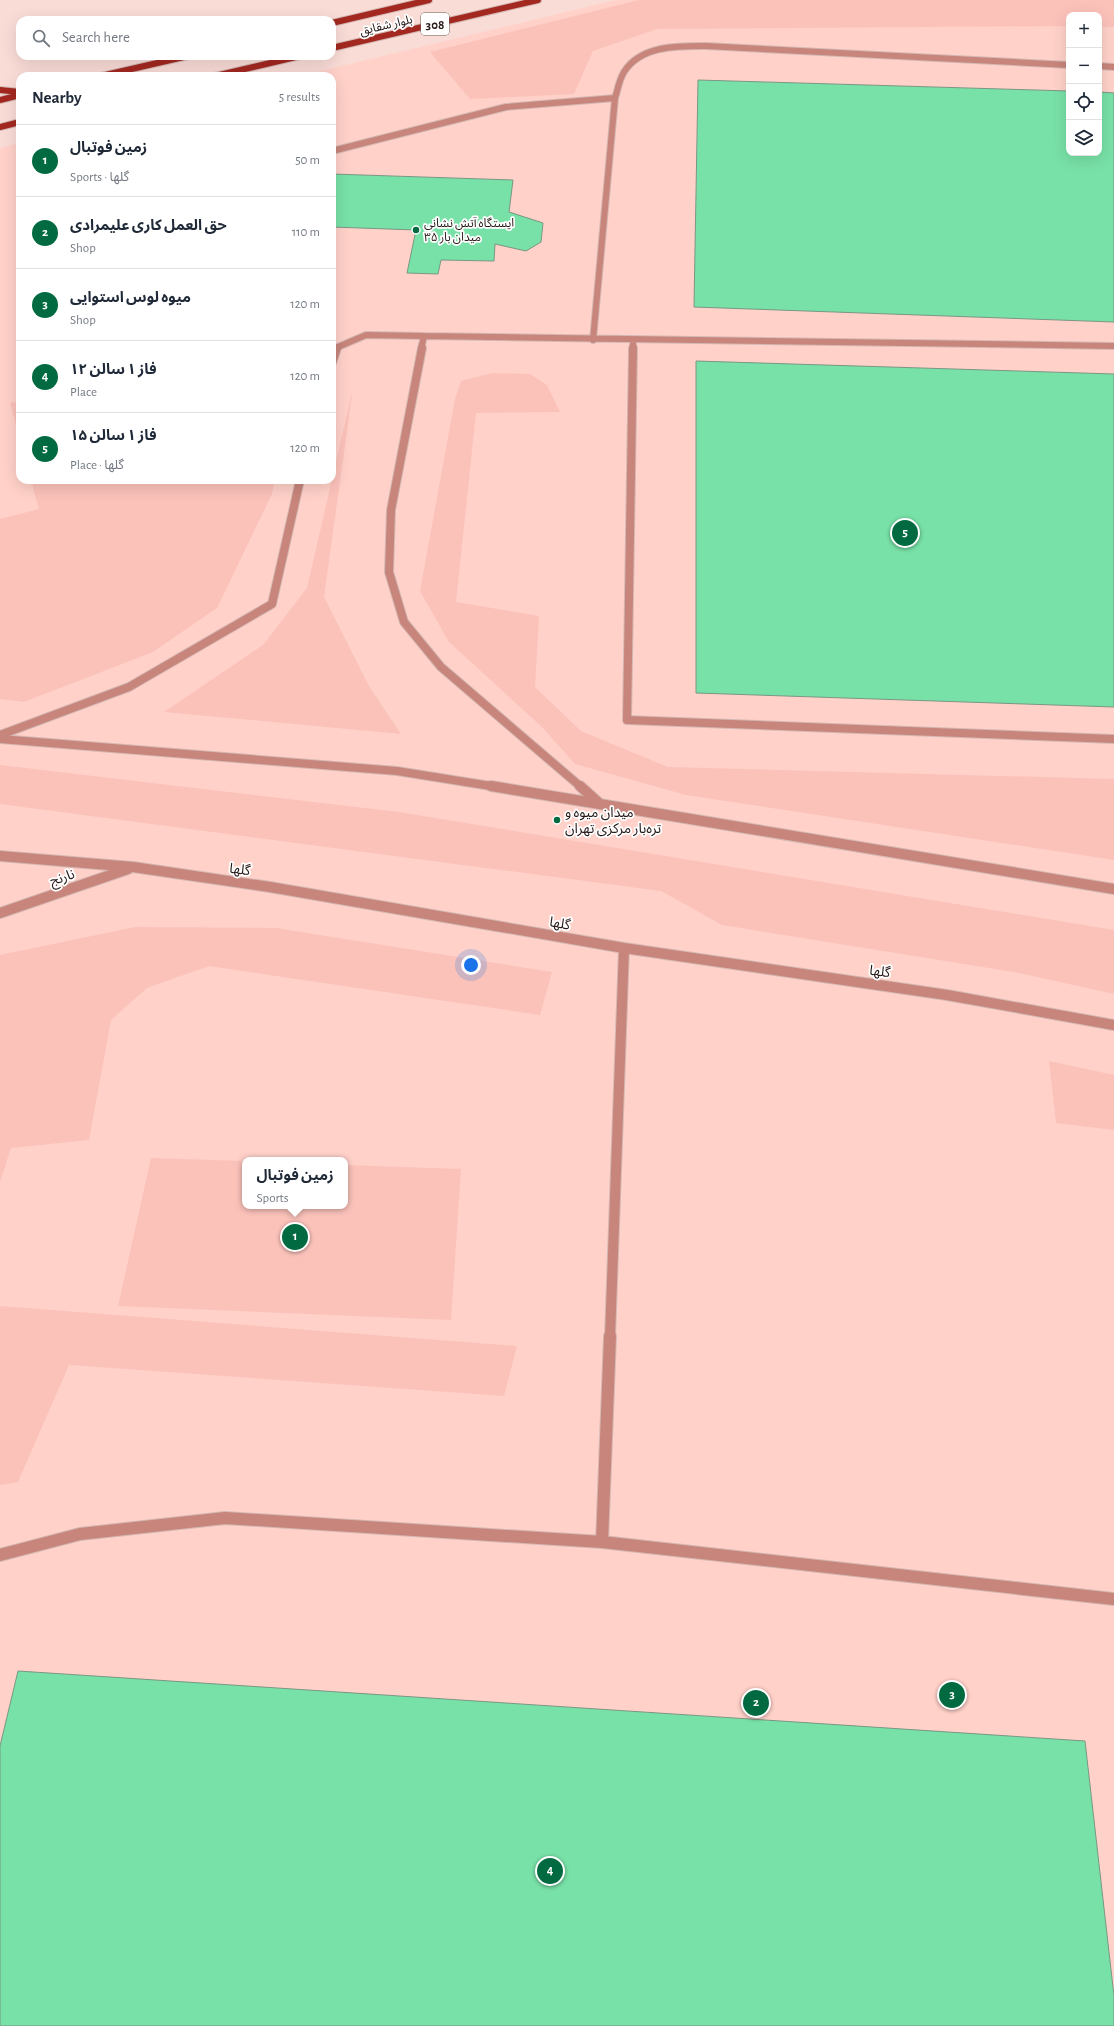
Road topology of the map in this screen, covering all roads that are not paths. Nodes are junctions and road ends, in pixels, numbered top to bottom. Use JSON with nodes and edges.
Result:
{"nodes":[{"id":1,"x":429,"y":0,"type":"edge"},
{"id":2,"x":538,"y":0,"type":"edge"},
{"id":3,"x":336,"y":22,"type":"edge"},
{"id":4,"x":336,"y":47,"type":"edge"},
{"id":5,"x":171,"y":60,"type":"edge"},
{"id":6,"x":283,"y":60,"type":"edge"},
{"id":7,"x":1066,"y":65,"type":"edge"},
{"id":8,"x":1102,"y":66,"type":"edge"},
{"id":9,"x":1114,"y":67,"type":"edge"},
{"id":10,"x":118,"y":72,"type":"edge"},
{"id":11,"x":232,"y":72,"type":"edge"},
{"id":12,"x":0,"y":90,"type":"edge"},
{"id":13,"x":16,"y":92,"type":"edge"},
{"id":14,"x":16,"y":96,"type":"edge"},
{"id":15,"x":615,"y":98,"type":"junction"},
{"id":16,"x":0,"y":100,"type":"edge"},
{"id":17,"x":16,"y":123,"type":"edge"},
{"id":18,"x":0,"y":127,"type":"edge"},
{"id":19,"x":336,"y":150,"type":"edge"},
{"id":20,"x":424,"y":336,"type":"junction"},
{"id":21,"x":593,"y":340,"type":"junction"},
{"id":22,"x":633,"y":340,"type":"junction"},
{"id":23,"x":1114,"y":346,"type":"edge"},
{"id":24,"x":336,"y":352,"type":"edge"},
{"id":25,"x":299,"y":484,"type":"edge"},
{"id":26,"x":0,"y":736,"type":"edge"},
{"id":27,"x":1114,"y":738,"type":"edge"},
{"id":28,"x":0,"y":739,"type":"edge"},
{"id":29,"x":600,"y":804,"type":"junction"},
{"id":30,"x":0,"y":856,"type":"edge"},
{"id":31,"x":133,"y":867,"type":"junction"},
{"id":32,"x":1114,"y":890,"type":"edge"},
{"id":33,"x":0,"y":914,"type":"edge"},
{"id":34,"x":624,"y":948,"type":"junction"},
{"id":35,"x":1114,"y":1025,"type":"edge"},
{"id":36,"x":602,"y":1542,"type":"junction"},
{"id":37,"x":0,"y":1554,"type":"edge"},
{"id":38,"x":1114,"y":1598,"type":"edge"}],
"edges":[{"from":1,"to":3,"type":"main road","name":"بلوار شقایق","number":"308"},
{"from":2,"to":4,"type":"main road","name":"بلوار شقایق","number":"308"},
{"from":5,"to":10,"type":"main road"},
{"from":6,"to":11,"type":"main road"},
{"from":7,"to":15,"type":"street"},
{"from":8,"to":9,"type":"street"},
{"from":12,"to":13,"type":"main road"},
{"from":14,"to":16,"type":"main road"},
{"from":15,"to":19,"type":"street"},
{"from":15,"to":21,"type":"street"},
{"from":17,"to":18,"type":"main road"},
{"from":20,"to":21,"type":"street"},
{"from":20,"to":24,"type":"street"},
{"from":20,"to":29,"type":"street"},
{"from":21,"to":22,"type":"street"},
{"from":22,"to":23,"type":"street"},
{"from":22,"to":27,"type":"street"},
{"from":25,"to":26,"type":"street"},
{"from":28,"to":29,"type":"street"},
{"from":29,"to":32,"type":"street"},
{"from":30,"to":31,"type":"street","name":"گلها"},
{"from":31,"to":33,"type":"street","name":"نارنج"},
{"from":31,"to":34,"type":"street","name":"گلها"},
{"from":34,"to":35,"type":"street","name":"گلها"},
{"from":34,"to":36,"type":"street"},
{"from":36,"to":37,"type":"street"},
{"from":36,"to":38,"type":"street"}]}
